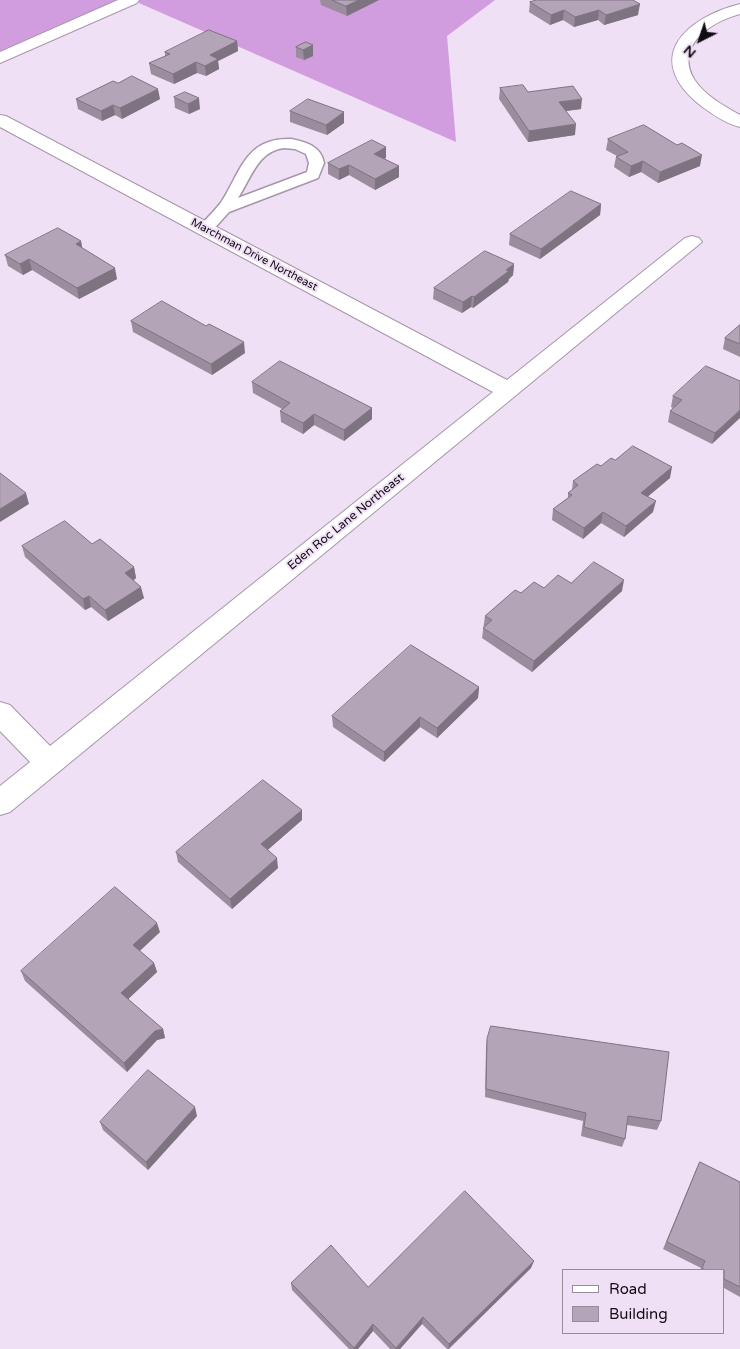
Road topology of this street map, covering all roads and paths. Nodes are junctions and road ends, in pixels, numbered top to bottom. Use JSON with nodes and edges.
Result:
{"nodes":[{"id":1,"x":131,"y":0,"type":"edge"},
{"id":2,"x":740,"y":9,"type":"edge"},
{"id":3,"x":0,"y":58,"type":"edge"},
{"id":4,"x":0,"y":120,"type":"edge"},
{"id":5,"x":740,"y":122,"type":"edge"},
{"id":6,"x":223,"y":209,"type":"junction"},
{"id":7,"x":205,"y":230,"type":"junction"},
{"id":8,"x":692,"y":242,"type":"dead end"},
{"id":9,"x":508,"y":391,"type":"junction"},
{"id":10,"x":0,"y":713,"type":"edge"},
{"id":11,"x":49,"y":763,"type":"junction"},
{"id":12,"x":0,"y":803,"type":"edge"}],
"edges":[{"from":1,"to":3,"type":"street"},
{"from":2,"to":5,"type":"street"},
{"from":4,"to":7,"type":"street","name":"Marchman Drive Northeast"},
{"from":6,"to":6,"type":"lane"},
{"from":6,"to":7,"type":"lane"},
{"from":7,"to":9,"type":"street","name":"Marchman Drive Northeast"},
{"from":8,"to":9,"type":"street","name":"Eden Roc Lane Northeast"},
{"from":9,"to":11,"type":"street","name":"Eden Roc Lane Northeast"},
{"from":10,"to":11,"type":"street"},
{"from":11,"to":12,"type":"street","name":"Eden Roc Lane Northeast"}]}
